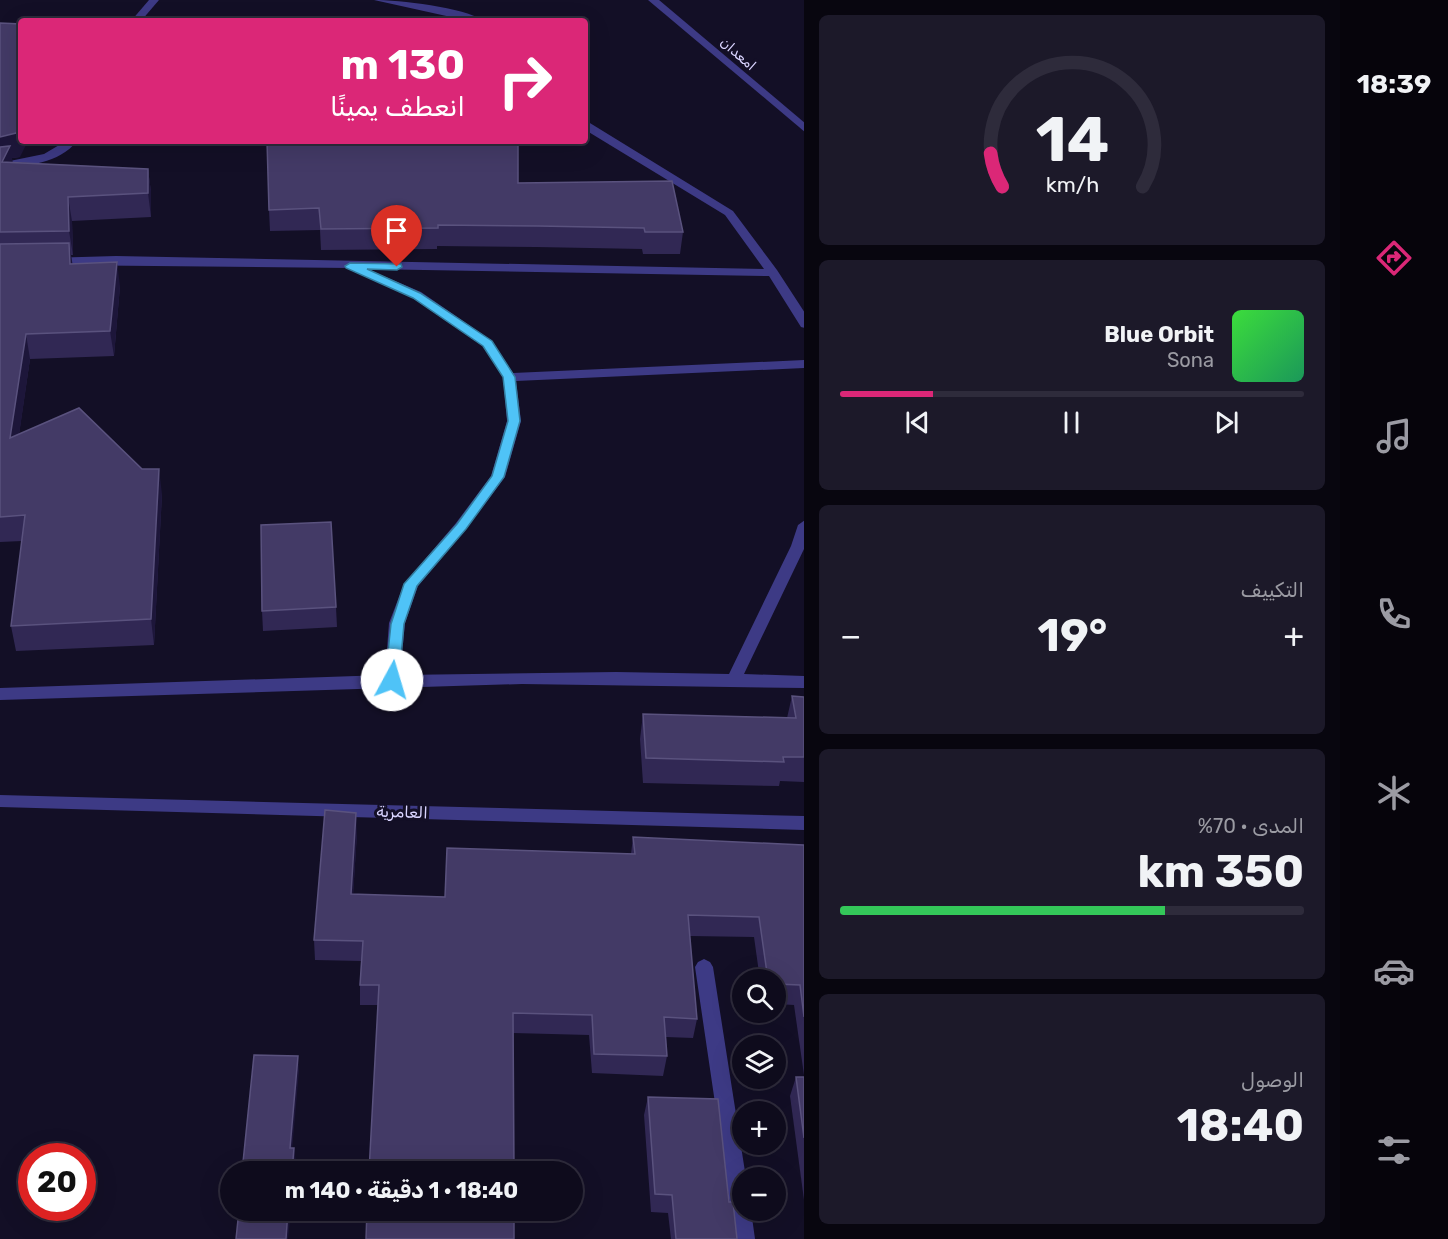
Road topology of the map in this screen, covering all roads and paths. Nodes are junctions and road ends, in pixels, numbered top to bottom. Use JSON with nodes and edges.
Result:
{"nodes":[{"id":1,"x":154,"y":0,"type":"edge"},
{"id":2,"x":379,"y":0,"type":"edge"},
{"id":3,"x":653,"y":0,"type":"edge"},
{"id":4,"x":139,"y":18,"type":"edge"},
{"id":5,"x":470,"y":18,"type":"edge"},
{"id":6,"x":588,"y":126,"type":"edge"},
{"id":7,"x":804,"y":129,"type":"edge"},
{"id":8,"x":70,"y":144,"type":"edge"},
{"id":9,"x":0,"y":166,"type":"edge"},
{"id":10,"x":35,"y":262,"type":"edge"},
{"id":11,"x":350,"y":266,"type":"junction"},
{"id":12,"x":773,"y":273,"type":"junction"},
{"id":13,"x":804,"y":324,"type":"edge"},
{"id":14,"x":804,"y":364,"type":"edge"},
{"id":15,"x":509,"y":377,"type":"junction"},
{"id":16,"x":804,"y":525,"type":"edge"},
{"id":17,"x":735,"y":679,"type":"junction"},
{"id":18,"x":392,"y":680,"type":"junction"},
{"id":19,"x":804,"y":682,"type":"edge"},
{"id":20,"x":0,"y":694,"type":"edge"},
{"id":21,"x":0,"y":801,"type":"edge"},
{"id":22,"x":804,"y":823,"type":"edge"},
{"id":23,"x":704,"y":967,"type":"dead end"},
{"id":24,"x":745,"y":1239,"type":"edge"}],
"edges":[{"from":1,"to":4,"type":"street"},
{"from":2,"to":5,"type":"street"},
{"from":3,"to":7,"type":"street","name":"امعدان"},
{"from":6,"to":12,"type":"street"},
{"from":8,"to":9,"type":"street"},
{"from":10,"to":11,"type":"street"},
{"from":11,"to":12,"type":"street"},
{"from":11,"to":15,"type":"street"},
{"from":12,"to":13,"type":"street"},
{"from":14,"to":15,"type":"street"},
{"from":15,"to":18,"type":"street"},
{"from":16,"to":17,"type":"street"},
{"from":17,"to":18,"type":"street"},
{"from":17,"to":19,"type":"street"},
{"from":18,"to":20,"type":"street"},
{"from":21,"to":22,"type":"street","name":"العامرية"},
{"from":23,"to":24,"type":"street"}]}
